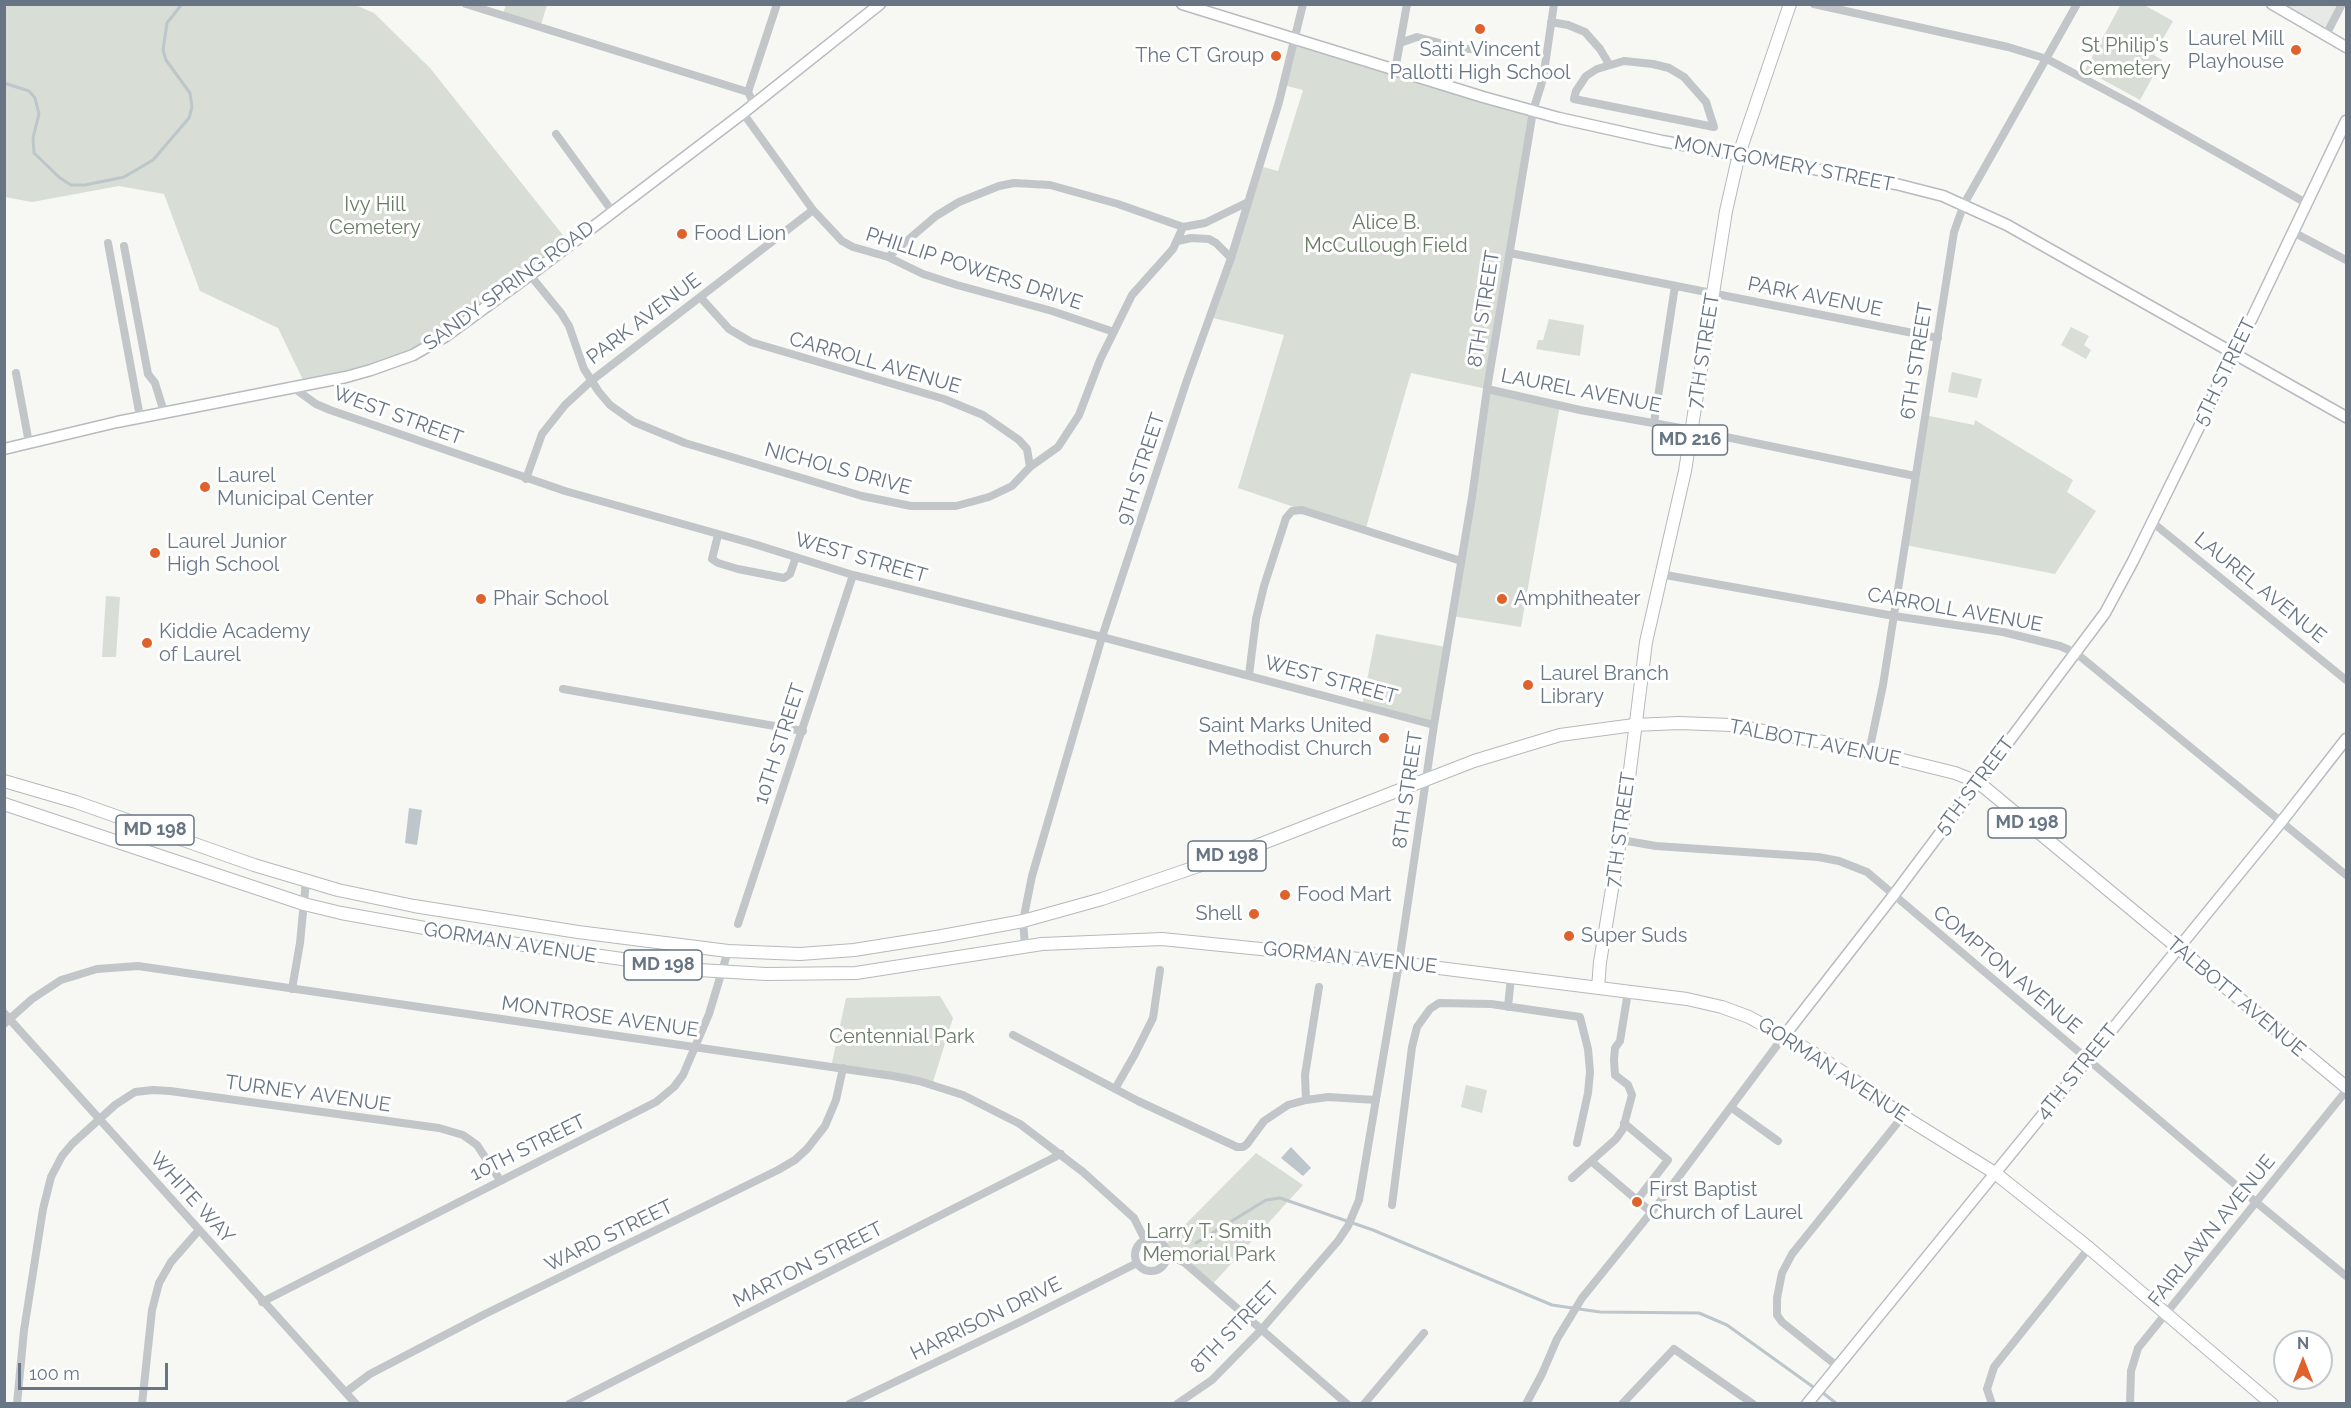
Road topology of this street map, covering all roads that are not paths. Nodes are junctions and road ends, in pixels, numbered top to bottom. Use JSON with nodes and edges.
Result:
{"nodes":[{"id":1,"x":466,"y":4,"type":"edge"},
{"id":2,"x":777,"y":4,"type":"edge"},
{"id":3,"x":880,"y":4,"type":"edge"},
{"id":4,"x":1182,"y":4,"type":"edge"},
{"id":5,"x":1303,"y":4,"type":"edge"},
{"id":6,"x":1407,"y":4,"type":"edge"},
{"id":7,"x":1554,"y":4,"type":"edge"},
{"id":8,"x":1790,"y":4,"type":"edge"},
{"id":9,"x":1814,"y":4,"type":"edge"},
{"id":10,"x":2077,"y":4,"type":"edge"},
{"id":11,"x":2342,"y":4,"type":"edge"},
{"id":12,"x":2274,"y":5,"type":"edge"},
{"id":13,"x":1551,"y":22,"type":"junction"},
{"id":14,"x":2326,"y":35,"type":"junction"},
{"id":15,"x":1295,"y":39,"type":"junction"},
{"id":16,"x":1400,"y":43,"type":"junction"},
{"id":17,"x":2346,"y":47,"type":"edge"},
{"id":18,"x":1483,"y":49,"type":"dead end"},
{"id":19,"x":2047,"y":59,"type":"junction"},
{"id":20,"x":1609,"y":64,"type":"junction"},
{"id":21,"x":1395,"y":70,"type":"junction"},
{"id":22,"x":748,"y":92,"type":"junction"},
{"id":23,"x":754,"y":104,"type":"junction"},
{"id":24,"x":1533,"y":111,"type":"junction"},
{"id":25,"x":743,"y":113,"type":"junction"},
{"id":26,"x":2346,"y":121,"type":"edge"},
{"id":27,"x":556,"y":134,"type":"dead end"},
{"id":28,"x":1738,"y":154,"type":"junction"},
{"id":29,"x":1246,"y":203,"type":"junction"},
{"id":30,"x":2306,"y":203,"type":"junction"},
{"id":31,"x":1964,"y":204,"type":"junction"},
{"id":32,"x":813,"y":210,"type":"junction"},
{"id":33,"x":612,"y":211,"type":"junction"},
{"id":34,"x":1183,"y":227,"type":"junction"},
{"id":35,"x":2294,"y":232,"type":"junction"},
{"id":36,"x":1178,"y":241,"type":"junction"},
{"id":37,"x":108,"y":243,"type":"dead end"},
{"id":38,"x":124,"y":246,"type":"dead end"},
{"id":39,"x":1510,"y":253,"type":"junction"},
{"id":40,"x":888,"y":257,"type":"junction"},
{"id":41,"x":1231,"y":258,"type":"junction"},
{"id":42,"x":2346,"y":260,"type":"edge"},
{"id":43,"x":530,"y":275,"type":"junction"},
{"id":44,"x":1675,"y":286,"type":"junction"},
{"id":45,"x":1713,"y":294,"type":"junction"},
{"id":46,"x":701,"y":297,"type":"junction"},
{"id":47,"x":1114,"y":332,"type":"junction"},
{"id":48,"x":1938,"y":338,"type":"junction"},
{"id":49,"x":2232,"y":354,"type":"junction"},
{"id":50,"x":16,"y":373,"type":"dead end"},
{"id":51,"x":591,"y":381,"type":"junction"},
{"id":52,"x":291,"y":386,"type":"junction"},
{"id":53,"x":1487,"y":389,"type":"junction"},
{"id":54,"x":164,"y":412,"type":"junction"},
{"id":55,"x":140,"y":417,"type":"junction"},
{"id":56,"x":2346,"y":417,"type":"edge"},
{"id":57,"x":1654,"y":423,"type":"junction"},
{"id":58,"x":1692,"y":430,"type":"junction"},
{"id":59,"x":28,"y":443,"type":"junction"},
{"id":60,"x":4,"y":449,"type":"edge"},
{"id":61,"x":1030,"y":467,"type":"junction"},
{"id":62,"x":1915,"y":476,"type":"junction"},
{"id":63,"x":526,"y":479,"type":"junction"},
{"id":64,"x":2152,"y":522,"type":"junction"},
{"id":65,"x":718,"y":535,"type":"junction"},
{"id":66,"x":796,"y":556,"type":"junction"},
{"id":67,"x":1461,"y":561,"type":"junction"},
{"id":68,"x":853,"y":574,"type":"junction"},
{"id":69,"x":1660,"y":574,"type":"junction"},
{"id":70,"x":1894,"y":616,"type":"junction"},
{"id":71,"x":1102,"y":637,"type":"junction"},
{"id":72,"x":2076,"y":653,"type":"junction"},
{"id":73,"x":1249,"y":675,"type":"junction"},
{"id":74,"x":2346,"y":680,"type":"edge"},
{"id":75,"x":562,"y":689,"type":"dead end"},
{"id":76,"x":1434,"y":725,"type":"junction"},
{"id":77,"x":1634,"y":725,"type":"junction"},
{"id":78,"x":803,"y":731,"type":"junction"},
{"id":79,"x":2346,"y":739,"type":"edge"},
{"id":80,"x":1869,"y":752,"type":"junction"},
{"id":81,"x":1427,"y":779,"type":"junction"},
{"id":82,"x":4,"y":781,"type":"edge"},
{"id":83,"x":1978,"y":782,"type":"junction"},
{"id":84,"x":4,"y":804,"type":"edge"},
{"id":85,"x":2282,"y":821,"type":"junction"},
{"id":86,"x":1621,"y":840,"type":"junction"},
{"id":87,"x":2346,"y":875,"type":"edge"},
{"id":88,"x":306,"y":881,"type":"junction"},
{"id":89,"x":1893,"y":896,"type":"junction"},
{"id":90,"x":304,"y":904,"type":"junction"},
{"id":91,"x":1023,"y":921,"type":"junction"},
{"id":92,"x":738,"y":924,"type":"dead end"},
{"id":93,"x":1025,"y":946,"type":"junction"},
{"id":94,"x":2178,"y":948,"type":"junction"},
{"id":95,"x":728,"y":951,"type":"junction"},
{"id":96,"x":1399,"y":963,"type":"junction"},
{"id":97,"x":1160,"y":970,"type":"dead end"},
{"id":98,"x":722,"y":972,"type":"junction"},
{"id":99,"x":1511,"y":977,"type":"junction"},
{"id":100,"x":1319,"y":987,"type":"dead end"},
{"id":101,"x":1598,"y":988,"type":"junction"},
{"id":102,"x":292,"y":989,"type":"junction"},
{"id":103,"x":1628,"y":992,"type":"junction"},
{"id":104,"x":1508,"y":1007,"type":"junction"},
{"id":105,"x":6,"y":1019,"type":"edge"},
{"id":106,"x":1013,"y":1035,"type":"dead end"},
{"id":107,"x":1784,"y":1036,"type":"junction"},
{"id":108,"x":696,"y":1047,"type":"junction"},
{"id":109,"x":2088,"y":1059,"type":"junction"},
{"id":110,"x":843,"y":1068,"type":"junction"},
{"id":111,"x":1115,"y":1089,"type":"junction"},
{"id":112,"x":2346,"y":1089,"type":"edge"},
{"id":113,"x":1306,"y":1100,"type":"junction"},
{"id":114,"x":1376,"y":1100,"type":"junction"},
{"id":115,"x":1732,"y":1108,"type":"junction"},
{"id":116,"x":1903,"y":1116,"type":"junction"},
{"id":117,"x":99,"y":1120,"type":"junction"},
{"id":118,"x":1624,"y":1123,"type":"junction"},
{"id":119,"x":1778,"y":1141,"type":"dead end"},
{"id":120,"x":1577,"y":1143,"type":"dead end"},
{"id":121,"x":1061,"y":1154,"type":"junction"},
{"id":122,"x":1591,"y":1161,"type":"junction"},
{"id":123,"x":1995,"y":1173,"type":"junction"},
{"id":124,"x":1572,"y":1178,"type":"dead end"},
{"id":125,"x":500,"y":1179,"type":"junction"},
{"id":126,"x":1637,"y":1200,"type":"junction"},
{"id":127,"x":2257,"y":1203,"type":"junction"},
{"id":128,"x":1392,"y":1205,"type":"dead end"},
{"id":129,"x":1651,"y":1212,"type":"junction"},
{"id":130,"x":199,"y":1230,"type":"junction"},
{"id":131,"x":1145,"y":1240,"type":"junction"},
{"id":132,"x":2090,"y":1248,"type":"junction"},
{"id":133,"x":1168,"y":1255,"type":"junction"},
{"id":134,"x":1137,"y":1263,"type":"junction"},
{"id":135,"x":2346,"y":1276,"type":"edge"},
{"id":136,"x":262,"y":1302,"type":"junction"},
{"id":137,"x":2166,"y":1315,"type":"junction"},
{"id":138,"x":1261,"y":1330,"type":"junction"},
{"id":139,"x":1424,"y":1333,"type":"dead end"},
{"id":140,"x":1837,"y":1366,"type":"junction"},
{"id":141,"x":346,"y":1392,"type":"junction"},
{"id":142,"x":1810,"y":1400,"type":"edge"},
{"id":143,"x":17,"y":1404,"type":"edge"},
{"id":144,"x":142,"y":1404,"type":"edge"},
{"id":145,"x":356,"y":1404,"type":"edge"},
{"id":146,"x":568,"y":1404,"type":"edge"},
{"id":147,"x":849,"y":1404,"type":"edge"},
{"id":148,"x":1177,"y":1404,"type":"edge"},
{"id":149,"x":1347,"y":1404,"type":"edge"},
{"id":150,"x":1364,"y":1404,"type":"edge"},
{"id":151,"x":1526,"y":1404,"type":"edge"},
{"id":152,"x":1622,"y":1404,"type":"edge"},
{"id":153,"x":1753,"y":1404,"type":"edge"},
{"id":154,"x":1992,"y":1404,"type":"edge"},
{"id":155,"x":2130,"y":1404,"type":"edge"},
{"id":156,"x":2272,"y":1404,"type":"edge"}],
"edges":[{"from":1,"to":22,"type":"street"},
{"from":2,"to":22,"type":"street"},
{"from":3,"to":23,"type":"street","name":"SANDY SPRING ROAD"},
{"from":4,"to":15,"type":"street","name":"MONTGOMERY STREET"},
{"from":5,"to":15,"type":"street","name":"9TH STREET"},
{"from":6,"to":16,"type":"street"},
{"from":7,"to":13,"type":"street","name":"8TH STREET"},
{"from":8,"to":28,"type":"main road","name":"7TH STREET","number":"MD 216"},
{"from":9,"to":19,"type":"street"},
{"from":10,"to":19,"type":"street","name":"6TH STREET"},
{"from":11,"to":14,"type":"street"},
{"from":12,"to":14,"type":"street"},
{"from":13,"to":20,"type":"street"},
{"from":13,"to":24,"type":"street","name":"8TH STREET"},
{"from":14,"to":17,"type":"street"},
{"from":15,"to":21,"type":"street","name":"MONTGOMERY STREET"},
{"from":15,"to":29,"type":"street","name":"9TH STREET"},
{"from":16,"to":18,"type":"street"},
{"from":16,"to":21,"type":"street"},
{"from":19,"to":30,"type":"street"},
{"from":19,"to":31,"type":"street","name":"6TH STREET"},
{"from":20,"to":20,"type":"street"},
{"from":21,"to":24,"type":"street","name":"MONTGOMERY STREET"},
{"from":22,"to":23,"type":"street"},
{"from":23,"to":25,"type":"street","name":"SANDY SPRING ROAD"},
{"from":24,"to":28,"type":"street","name":"MONTGOMERY STREET"},
{"from":24,"to":39,"type":"street","name":"8TH STREET"},
{"from":25,"to":32,"type":"street","name":"PHILLIP POWERS DRIVE"},
{"from":25,"to":33,"type":"street","name":"SANDY SPRING ROAD"},
{"from":26,"to":30,"type":"street","name":"5TH STREET"},
{"from":27,"to":33,"type":"street"},
{"from":28,"to":31,"type":"street","name":"MONTGOMERY STREET"},
{"from":28,"to":45,"type":"main road","name":"7TH STREET","number":"MD 216"},
{"from":29,"to":34,"type":"street"},
{"from":29,"to":41,"type":"street","name":"9TH STREET"},
{"from":30,"to":35,"type":"street","name":"5TH STREET"},
{"from":31,"to":48,"type":"street","name":"6TH STREET"},
{"from":31,"to":49,"type":"street","name":"MONTGOMERY STREET"},
{"from":32,"to":40,"type":"street","name":"PHILLIP POWERS DRIVE"},
{"from":32,"to":46,"type":"street","name":"PARK AVENUE"},
{"from":33,"to":43,"type":"street","name":"SANDY SPRING ROAD"},
{"from":34,"to":36,"type":"street","name":"NICHOLS DRIVE"},
{"from":34,"to":40,"type":"street"},
{"from":35,"to":42,"type":"street"},
{"from":35,"to":49,"type":"street","name":"5TH STREET"},
{"from":36,"to":41,"type":"street"},
{"from":36,"to":47,"type":"street","name":"NICHOLS DRIVE"},
{"from":37,"to":55,"type":"street"},
{"from":38,"to":54,"type":"street"},
{"from":39,"to":44,"type":"street","name":"PARK AVENUE"},
{"from":39,"to":53,"type":"street","name":"8TH STREET"},
{"from":40,"to":47,"type":"street","name":"PHILLIP POWERS DRIVE"},
{"from":41,"to":71,"type":"street","name":"9TH STREET"},
{"from":43,"to":51,"type":"street","name":"NICHOLS DRIVE"},
{"from":43,"to":52,"type":"street","name":"SANDY SPRING ROAD"},
{"from":44,"to":45,"type":"street","name":"PARK AVENUE"},
{"from":44,"to":57,"type":"street"},
{"from":45,"to":48,"type":"street","name":"PARK AVENUE"},
{"from":45,"to":58,"type":"main road","name":"7TH STREET","number":"MD 216"},
{"from":46,"to":51,"type":"street","name":"PARK AVENUE"},
{"from":46,"to":61,"type":"street","name":"CARROLL AVENUE"},
{"from":47,"to":61,"type":"street","name":"NICHOLS DRIVE"},
{"from":48,"to":62,"type":"street","name":"6TH STREET"},
{"from":49,"to":56,"type":"street","name":"MONTGOMERY STREET"},
{"from":49,"to":64,"type":"street","name":"5TH STREET"},
{"from":50,"to":59,"type":"street"},
{"from":51,"to":61,"type":"street","name":"NICHOLS DRIVE"},
{"from":51,"to":63,"type":"street","name":"PARK AVENUE"},
{"from":52,"to":54,"type":"street","name":"SANDY SPRING ROAD"},
{"from":52,"to":63,"type":"street","name":"WEST STREET"},
{"from":53,"to":57,"type":"street","name":"LAUREL AVENUE"},
{"from":53,"to":67,"type":"street","name":"8TH STREET"},
{"from":54,"to":55,"type":"street","name":"SANDY SPRING ROAD"},
{"from":55,"to":59,"type":"street","name":"SANDY SPRING ROAD"},
{"from":57,"to":58,"type":"street","name":"LAUREL AVENUE"},
{"from":58,"to":62,"type":"street","name":"LAUREL AVENUE"},
{"from":58,"to":69,"type":"main road","name":"7TH STREET","number":"MD 216"},
{"from":59,"to":60,"type":"street","name":"SANDY SPRING ROAD"},
{"from":62,"to":70,"type":"street","name":"6TH STREET"},
{"from":63,"to":65,"type":"street","name":"WEST STREET"},
{"from":64,"to":72,"type":"street","name":"5TH STREET"},
{"from":64,"to":74,"type":"street","name":"LAUREL AVENUE"},
{"from":65,"to":66,"type":"street","name":"WEST STREET"},
{"from":65,"to":66,"type":"street"},
{"from":66,"to":68,"type":"street","name":"WEST STREET"},
{"from":67,"to":73,"type":"street"},
{"from":67,"to":76,"type":"street","name":"8TH STREET"},
{"from":68,"to":71,"type":"street","name":"WEST STREET"},
{"from":68,"to":78,"type":"street","name":"10TH STREET"},
{"from":69,"to":70,"type":"street","name":"CARROLL AVENUE"},
{"from":69,"to":77,"type":"main road","name":"7TH STREET","number":"MD 216"},
{"from":70,"to":72,"type":"street","name":"CARROLL AVENUE"},
{"from":70,"to":80,"type":"street","name":"6TH STREET"},
{"from":71,"to":73,"type":"street","name":"WEST STREET"},
{"from":71,"to":91,"type":"street","name":"9TH STREET"},
{"from":72,"to":83,"type":"street","name":"5TH STREET"},
{"from":72,"to":85,"type":"street","name":"CARROLL AVENUE"},
{"from":73,"to":76,"type":"street","name":"WEST STREET"},
{"from":75,"to":78,"type":"street"},
{"from":76,"to":81,"type":"street","name":"8TH STREET"},
{"from":77,"to":80,"type":"main road","name":"TALBOTT AVENUE","number":"MD 198"},
{"from":77,"to":81,"type":"main road","name":"TALBOTT AVENUE","number":"MD 198"},
{"from":77,"to":86,"type":"main road","name":"7TH STREET","number":"MD 216"},
{"from":78,"to":92,"type":"street","name":"10TH STREET"},
{"from":79,"to":85,"type":"street","name":"4TH STREET"},
{"from":80,"to":83,"type":"main road","name":"TALBOTT AVENUE","number":"MD 198"},
{"from":81,"to":91,"type":"main road","name":"TALBOTT AVENUE","number":"MD 198"},
{"from":81,"to":96,"type":"street","name":"8TH STREET"},
{"from":82,"to":88,"type":"main road","number":"MD 198"},
{"from":83,"to":89,"type":"street","name":"5TH STREET"},
{"from":83,"to":94,"type":"main road","name":"TALBOTT AVENUE","number":"MD 198"},
{"from":84,"to":90,"type":"main road","number":"MD 198"},
{"from":85,"to":87,"type":"street","name":"CARROLL AVENUE"},
{"from":85,"to":94,"type":"street","name":"4TH STREET"},
{"from":86,"to":89,"type":"street","name":"COMPTON AVENUE"},
{"from":86,"to":101,"type":"main road","name":"7TH STREET","number":"MD 216"},
{"from":88,"to":90,"type":"street"},
{"from":88,"to":95,"type":"main road","name":"GORMAN AVENUE","number":"MD 198"},
{"from":89,"to":107,"type":"street","name":"5TH STREET"},
{"from":89,"to":109,"type":"street","name":"COMPTON AVENUE"},
{"from":90,"to":98,"type":"main road","name":"GORMAN AVENUE","number":"MD 198"},
{"from":90,"to":102,"type":"street"},
{"from":91,"to":93,"type":"street","name":"9TH STREET"},
{"from":91,"to":95,"type":"main road","name":"GORMAN AVENUE","number":"MD 198"},
{"from":93,"to":96,"type":"main road","name":"GORMAN AVENUE","number":"MD 198"},
{"from":93,"to":98,"type":"main road","name":"GORMAN AVENUE","number":"MD 198"},
{"from":94,"to":109,"type":"street","name":"4TH STREET"},
{"from":94,"to":112,"type":"main road","name":"TALBOTT AVENUE","number":"MD 198"},
{"from":95,"to":98,"type":"street","name":"10TH STREET"},
{"from":96,"to":99,"type":"main road","name":"GORMAN AVENUE","number":"MD 198"},
{"from":96,"to":114,"type":"street","name":"8TH STREET"},
{"from":97,"to":111,"type":"street"},
{"from":98,"to":108,"type":"street","name":"10TH STREET"},
{"from":99,"to":101,"type":"main road","name":"GORMAN AVENUE","number":"MD 198"},
{"from":99,"to":104,"type":"street"},
{"from":100,"to":113,"type":"street"},
{"from":101,"to":103,"type":"main road","name":"GORMAN AVENUE","number":"MD 198"},
{"from":102,"to":105,"type":"street","name":"MONTROSE AVENUE"},
{"from":102,"to":108,"type":"street","name":"MONTROSE AVENUE"},
{"from":103,"to":107,"type":"main road","name":"GORMAN AVENUE","number":"MD 198"},
{"from":103,"to":118,"type":"street"},
{"from":104,"to":120,"type":"street"},
{"from":104,"to":128,"type":"street"},
{"from":105,"to":117,"type":"street","name":"WHITE WAY"},
{"from":106,"to":111,"type":"street"},
{"from":107,"to":115,"type":"street","name":"5TH STREET"},
{"from":107,"to":116,"type":"main road","name":"GORMAN AVENUE","number":"MD 198"},
{"from":108,"to":110,"type":"street","name":"MONTROSE AVENUE"},
{"from":108,"to":125,"type":"street","name":"10TH STREET"},
{"from":109,"to":123,"type":"street","name":"4TH STREET"},
{"from":109,"to":127,"type":"street","name":"COMPTON AVENUE"},
{"from":110,"to":121,"type":"street","name":"MONTROSE AVENUE"},
{"from":110,"to":141,"type":"street","name":"WARD STREET"},
{"from":111,"to":113,"type":"street"},
{"from":112,"to":127,"type":"street","name":"FAIRLAWN AVENUE"},
{"from":113,"to":114,"type":"street"},
{"from":114,"to":138,"type":"street","name":"8TH STREET"},
{"from":115,"to":119,"type":"street"},
{"from":115,"to":129,"type":"street","name":"5TH STREET"},
{"from":116,"to":123,"type":"main road","name":"GORMAN AVENUE","number":"MD 198"},
{"from":116,"to":140,"type":"street"},
{"from":117,"to":125,"type":"street","name":"TURNEY AVENUE"},
{"from":117,"to":130,"type":"street","name":"WHITE WAY"},
{"from":117,"to":143,"type":"street","name":"TURNEY AVENUE"},
{"from":118,"to":122,"type":"street"},
{"from":118,"to":126,"type":"street"},
{"from":121,"to":131,"type":"street","name":"MONTROSE AVENUE"},
{"from":121,"to":146,"type":"street","name":"MARTON STREET"},
{"from":122,"to":124,"type":"street"},
{"from":122,"to":126,"type":"street"},
{"from":123,"to":132,"type":"main road","name":"GORMAN AVENUE","number":"MD 198"},
{"from":123,"to":140,"type":"street","name":"4TH STREET"},
{"from":125,"to":136,"type":"street","name":"10TH STREET"},
{"from":126,"to":129,"type":"street"},
{"from":127,"to":135,"type":"street","name":"COMPTON AVENUE"},
{"from":127,"to":137,"type":"street","name":"FAIRLAWN AVENUE"},
{"from":129,"to":151,"type":"street","name":"5TH STREET"},
{"from":130,"to":136,"type":"street","name":"WHITE WAY"},
{"from":130,"to":144,"type":"street"},
{"from":131,"to":133,"type":"street"},
{"from":131,"to":134,"type":"street"},
{"from":132,"to":137,"type":"main road","name":"GORMAN AVENUE","number":"MD 198"},
{"from":132,"to":154,"type":"street"},
{"from":133,"to":134,"type":"street"},
{"from":133,"to":138,"type":"street"},
{"from":134,"to":147,"type":"street","name":"HARRISON DRIVE"},
{"from":136,"to":141,"type":"street","name":"WHITE WAY"},
{"from":137,"to":155,"type":"street","name":"FAIRLAWN AVENUE"},
{"from":137,"to":156,"type":"main road","name":"GORMAN AVENUE","number":"MD 198"},
{"from":138,"to":148,"type":"street","name":"8TH STREET"},
{"from":138,"to":149,"type":"street"},
{"from":139,"to":150,"type":"street"},
{"from":140,"to":142,"type":"street","name":"4TH STREET"},
{"from":141,"to":145,"type":"street","name":"WHITE WAY"},
{"from":152,"to":153,"type":"street"}]}
